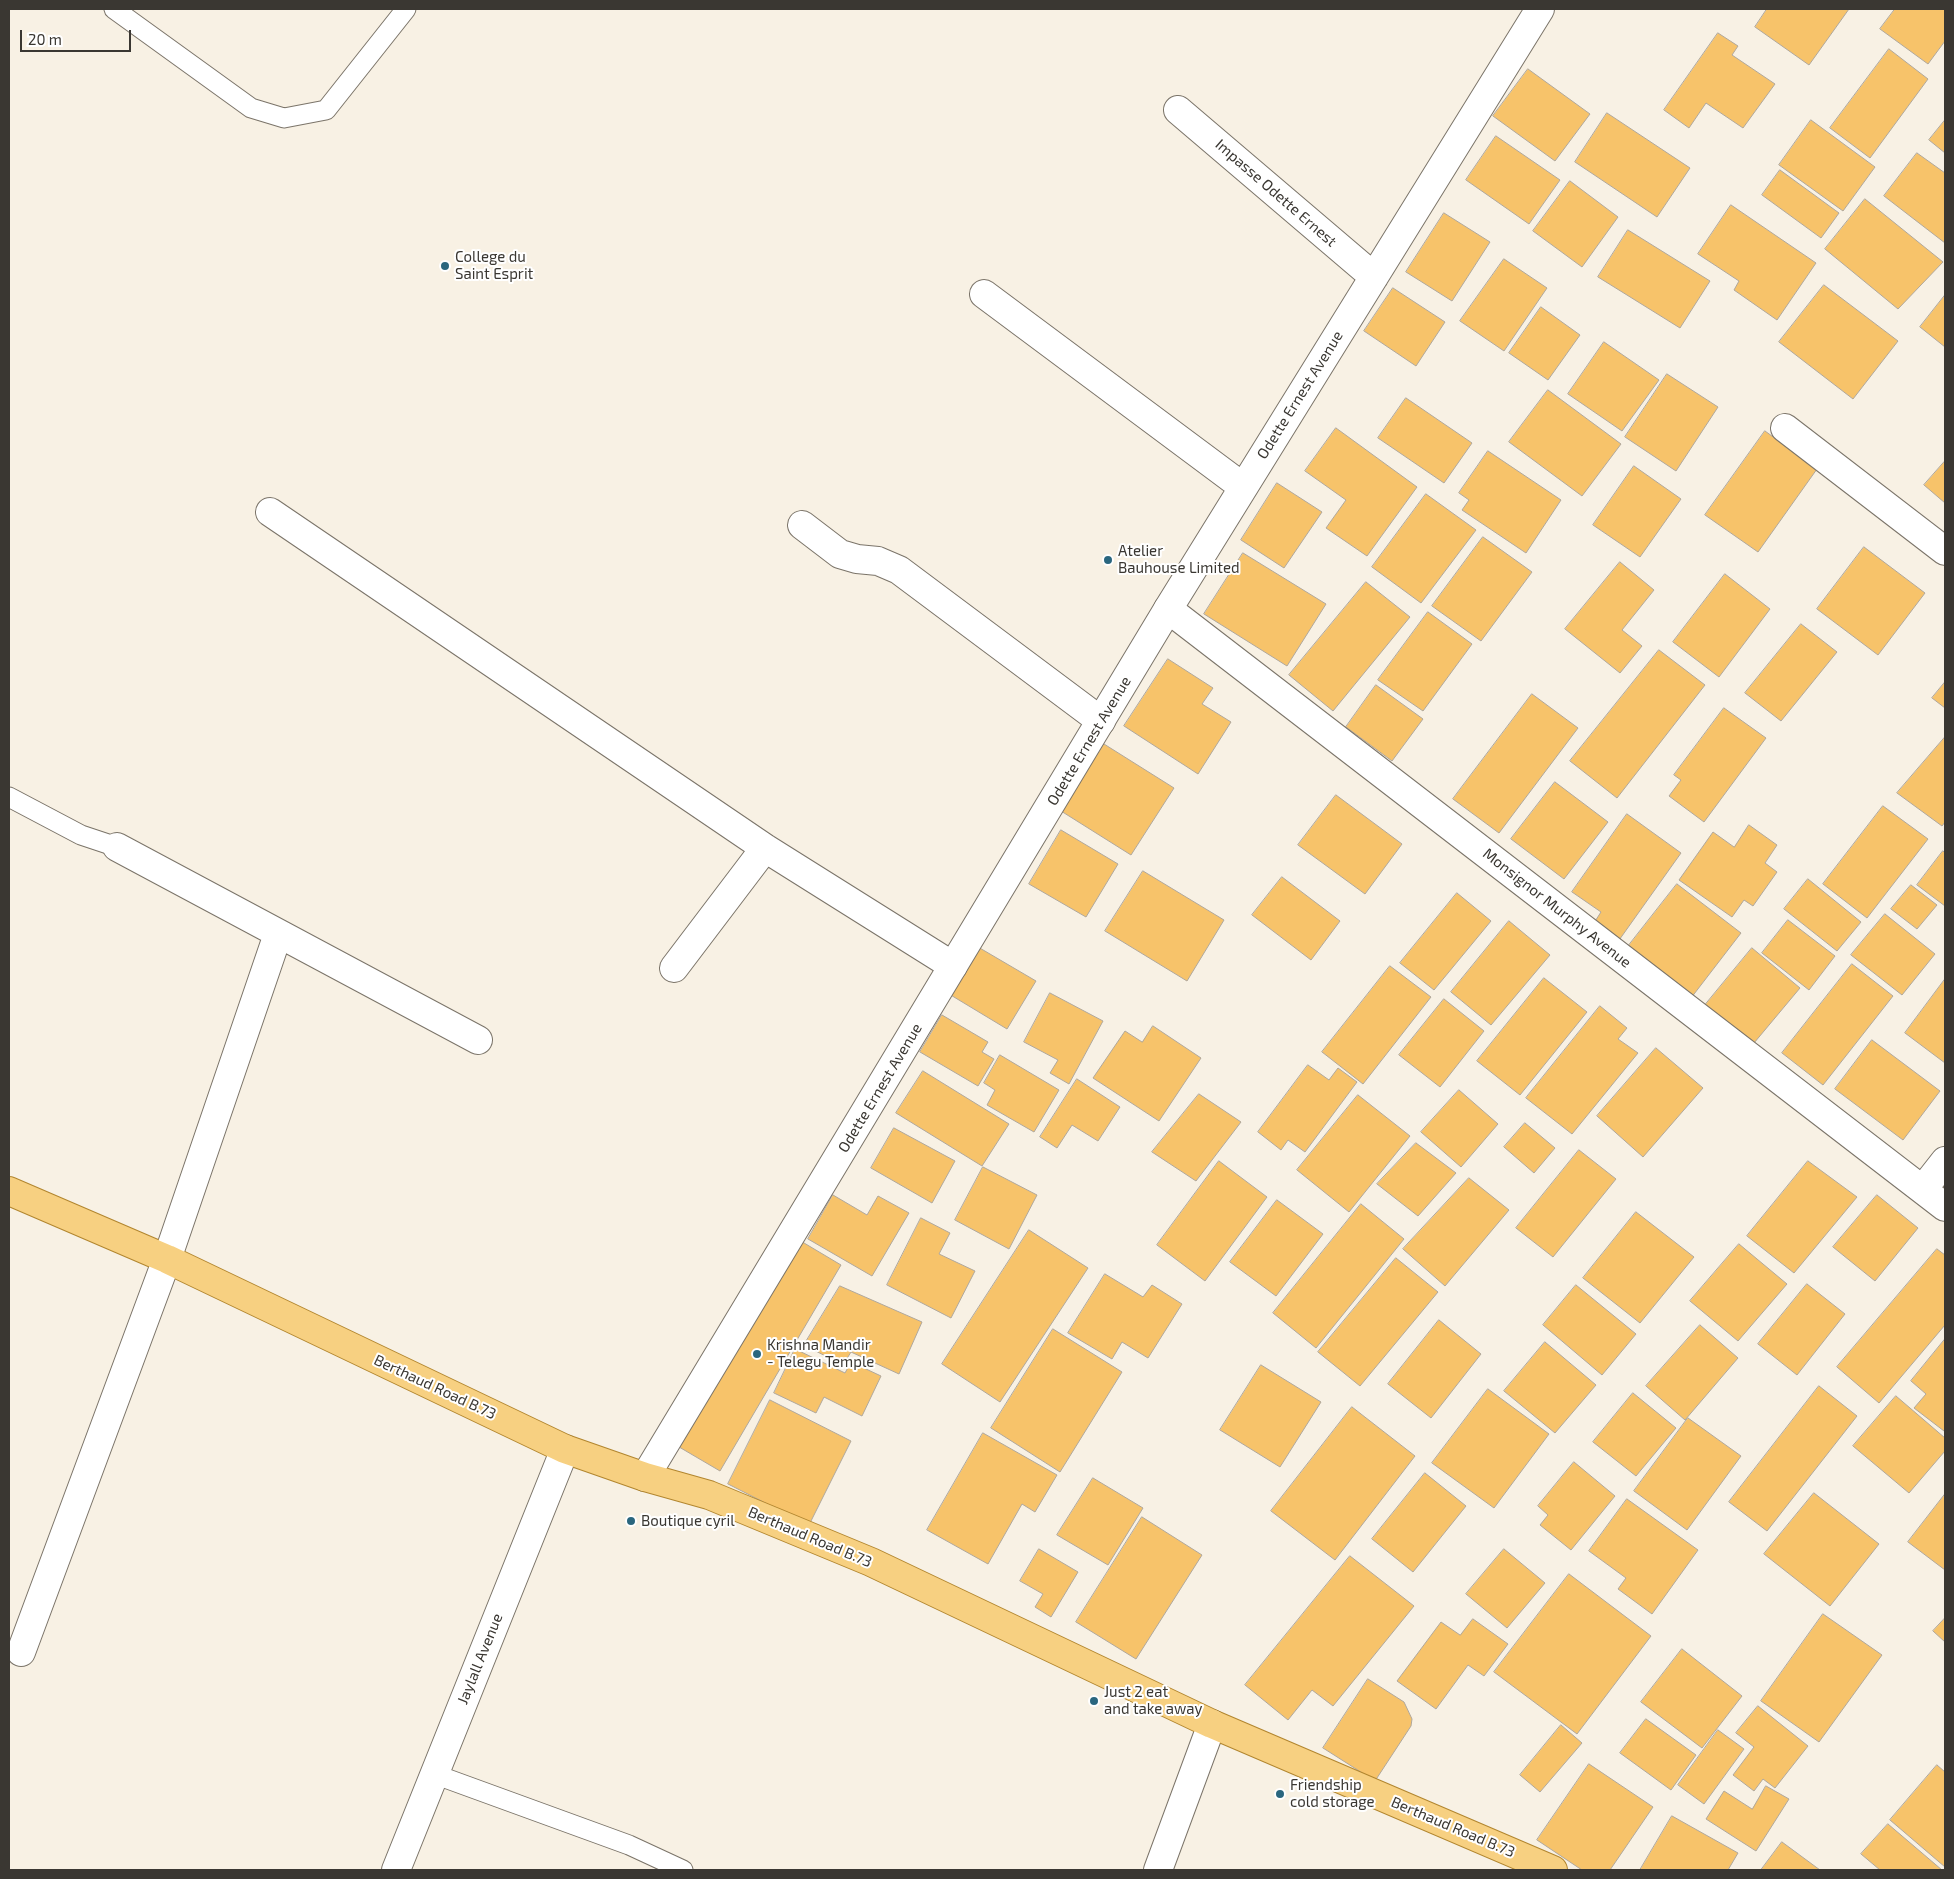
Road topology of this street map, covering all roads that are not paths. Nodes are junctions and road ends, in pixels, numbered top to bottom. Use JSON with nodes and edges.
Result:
{"nodes":[{"id":1,"x":114,"y":9,"type":"edge"},
{"id":2,"x":406,"y":9,"type":"edge"},
{"id":3,"x":1540,"y":9,"type":"edge"},
{"id":4,"x":1178,"y":110,"type":"dead end"},
{"id":5,"x":1374,"y":277,"type":"junction"},
{"id":6,"x":984,"y":294,"type":"dead end"},
{"id":7,"x":1785,"y":428,"type":"dead end"},
{"id":8,"x":1243,"y":487,"type":"junction"},
{"id":9,"x":270,"y":512,"type":"dead end"},
{"id":10,"x":802,"y":525,"type":"dead end"},
{"id":11,"x":1945,"y":552,"type":"edge"},
{"id":12,"x":1168,"y":609,"type":"junction"},
{"id":13,"x":1101,"y":720,"type":"junction"},
{"id":14,"x":9,"y":797,"type":"edge"},
{"id":15,"x":116,"y":847,"type":"joint"},
{"id":16,"x":765,"y":848,"type":"junction"},
{"id":17,"x":278,"y":934,"type":"junction"},
{"id":18,"x":953,"y":966,"type":"junction"},
{"id":19,"x":674,"y":968,"type":"dead end"},
{"id":20,"x":478,"y":1040,"type":"dead end"},
{"id":21,"x":1945,"y":1161,"type":"edge"},
{"id":22,"x":1922,"y":1189,"type":"junction"},
{"id":23,"x":9,"y":1191,"type":"edge"},
{"id":24,"x":1945,"y":1207,"type":"edge"},
{"id":25,"x":167,"y":1259,"type":"junction"},
{"id":26,"x":565,"y":1449,"type":"junction"},
{"id":27,"x":644,"y":1477,"type":"junction"},
{"id":28,"x":21,"y":1652,"type":"dead end"},
{"id":29,"x":1212,"y":1724,"type":"junction"},
{"id":30,"x":434,"y":1774,"type":"junction"},
{"id":31,"x":1522,"y":1864,"type":"edge"},
{"id":32,"x":396,"y":1870,"type":"edge"},
{"id":33,"x":683,"y":1870,"type":"edge"},
{"id":34,"x":1158,"y":1870,"type":"edge"},
{"id":35,"x":1553,"y":1870,"type":"edge"}],
"edges":[{"from":1,"to":2,"type":"lane"},
{"from":3,"to":5,"type":"street","name":"Odette Ernest Avenue"},
{"from":4,"to":5,"type":"street","name":"Impasse Odette Ernest"},
{"from":5,"to":8,"type":"street","name":"Odette Ernest Avenue"},
{"from":6,"to":8,"type":"street"},
{"from":7,"to":11,"type":"street"},
{"from":8,"to":12,"type":"street","name":"Odette Ernest Avenue"},
{"from":9,"to":16,"type":"street"},
{"from":10,"to":13,"type":"street"},
{"from":12,"to":13,"type":"street","name":"Odette Ernest Avenue"},
{"from":12,"to":22,"type":"street","name":"Monsignor Murphy Avenue"},
{"from":13,"to":18,"type":"street","name":"Odette Ernest Avenue"},
{"from":14,"to":15,"type":"lane"},
{"from":15,"to":17,"type":"street"},
{"from":16,"to":18,"type":"street"},
{"from":16,"to":19,"type":"street"},
{"from":17,"to":20,"type":"street"},
{"from":17,"to":25,"type":"street"},
{"from":18,"to":27,"type":"street","name":"Odette Ernest Avenue"},
{"from":21,"to":22,"type":"street"},
{"from":22,"to":24,"type":"street","name":"Monsignor Murphy Avenue"},
{"from":23,"to":25,"type":"main road","name":"Berthaud Road B.73"},
{"from":25,"to":26,"type":"main road","name":"Berthaud Road B.73"},
{"from":25,"to":28,"type":"street"},
{"from":26,"to":27,"type":"main road","name":"Berthaud Road B.73"},
{"from":26,"to":30,"type":"street","name":"Jaylall Avenue"},
{"from":27,"to":29,"type":"main road","name":"Berthaud Road B.73"},
{"from":29,"to":31,"type":"main road","name":"Berthaud Road B.73"},
{"from":29,"to":34,"type":"street"},
{"from":30,"to":32,"type":"street","name":"Jaylall Avenue"},
{"from":30,"to":33,"type":"lane"},
{"from":31,"to":35,"type":"main road","name":"Berthaud Road B.73"}]}
